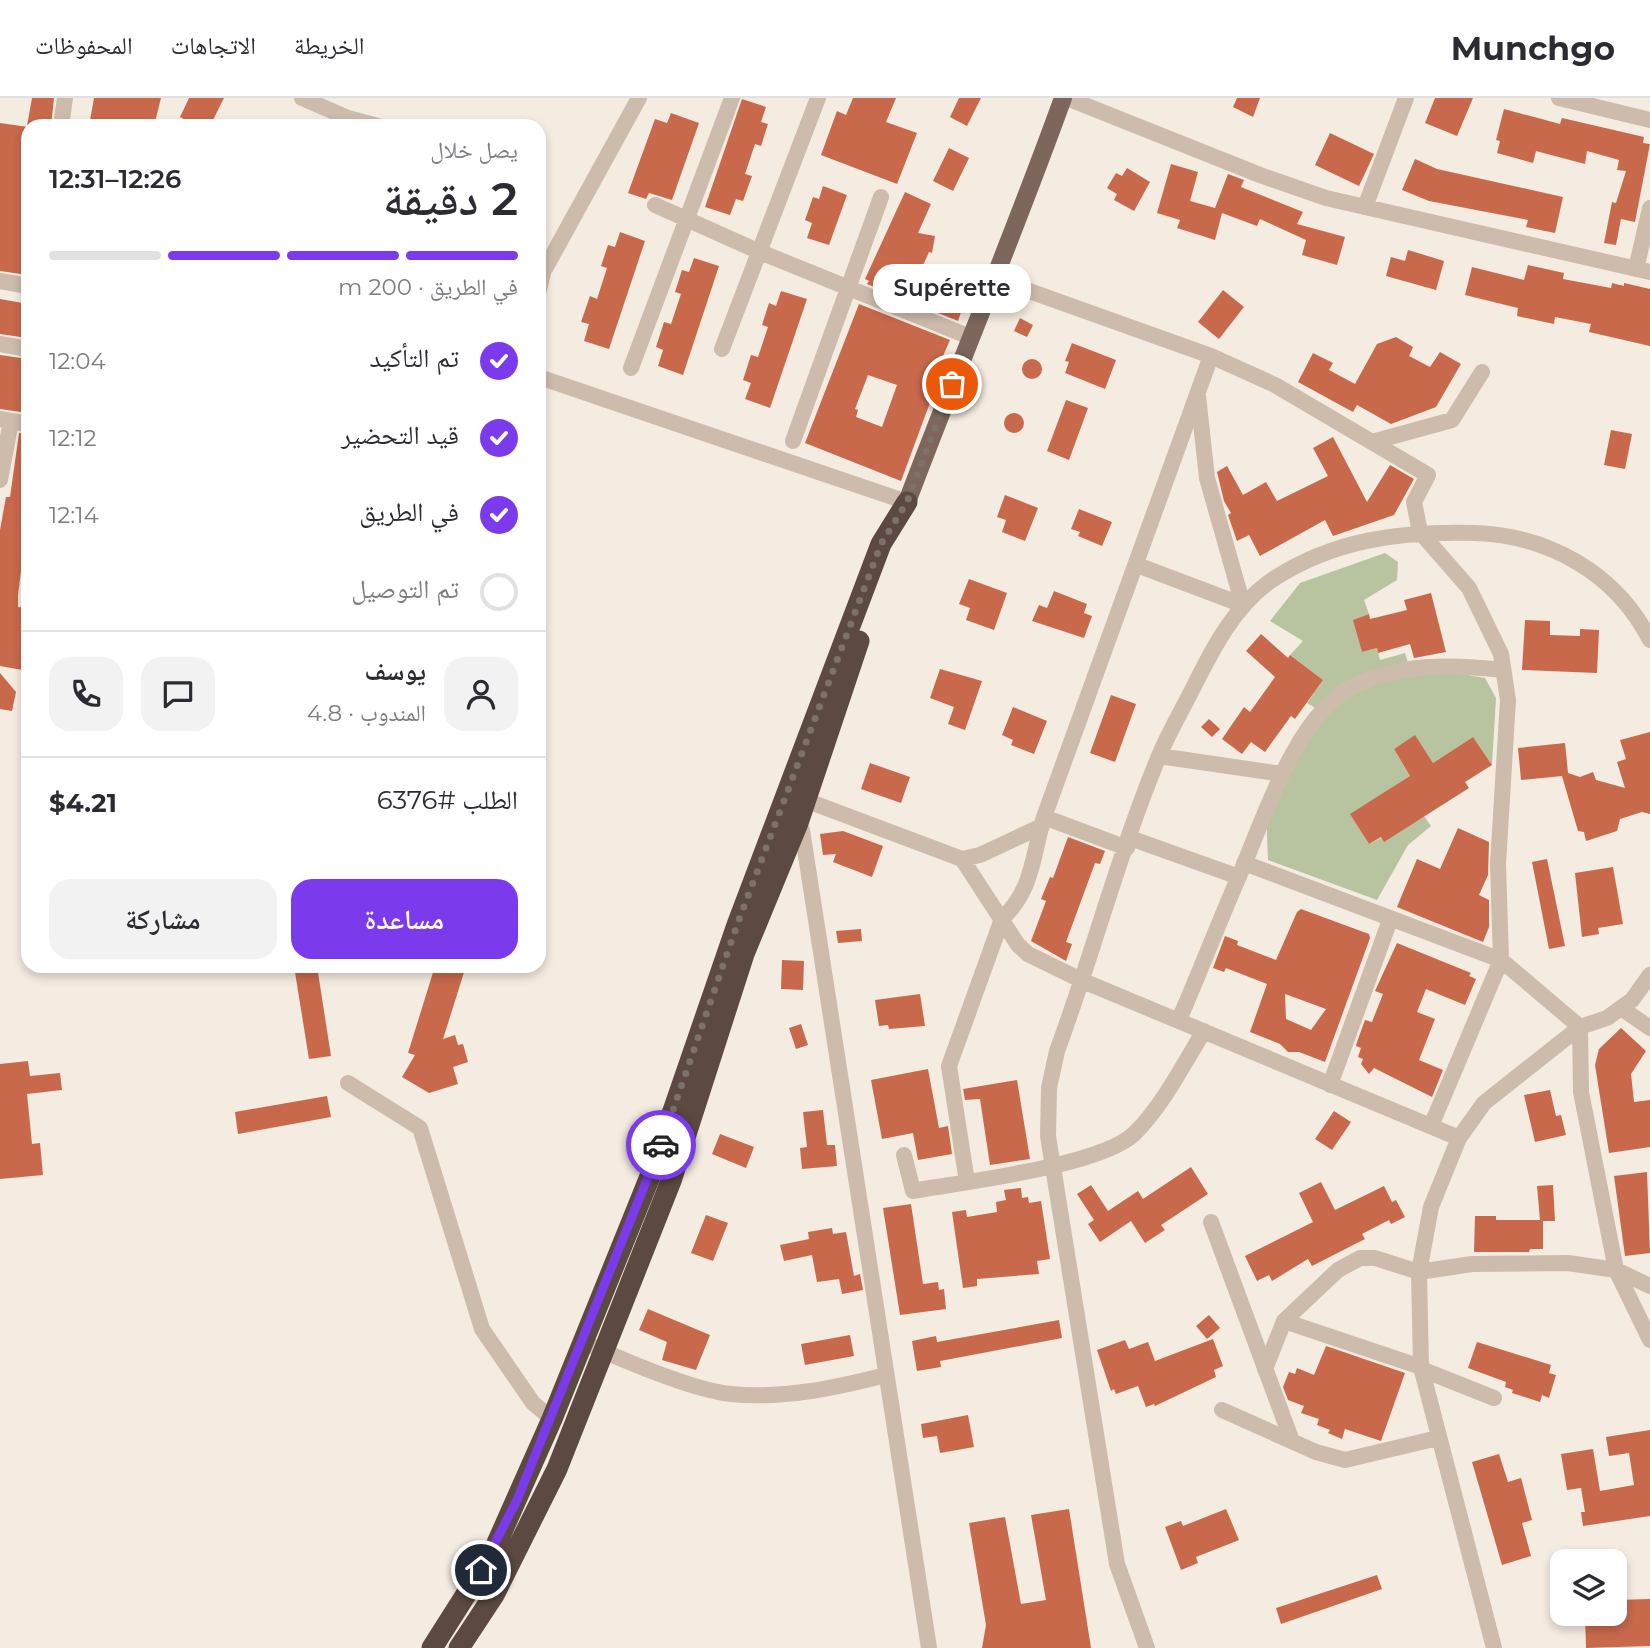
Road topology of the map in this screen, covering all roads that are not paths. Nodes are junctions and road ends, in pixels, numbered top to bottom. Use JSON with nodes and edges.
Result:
{"nodes":[{"id":1,"x":65,"y":98,"type":"edge"},
{"id":2,"x":302,"y":98,"type":"edge"},
{"id":3,"x":639,"y":98,"type":"edge"},
{"id":4,"x":732,"y":98,"type":"edge"},
{"id":5,"x":818,"y":98,"type":"edge"},
{"id":6,"x":1065,"y":98,"type":"edge"},
{"id":7,"x":1406,"y":98,"type":"edge"},
{"id":8,"x":1559,"y":98,"type":"edge"},
{"id":9,"x":1090,"y":102,"type":"edge"},
{"id":10,"x":62,"y":119,"type":"edge"},
{"id":11,"x":352,"y":119,"type":"edge"},
{"id":12,"x":1650,"y":120,"type":"edge"},
{"id":13,"x":881,"y":197,"type":"dead end"},
{"id":14,"x":655,"y":205,"type":"dead end"},
{"id":15,"x":1365,"y":208,"type":"junction"},
{"id":16,"x":1650,"y":208,"type":"edge"},
{"id":17,"x":686,"y":217,"type":"junction"},
{"id":18,"x":760,"y":252,"type":"junction"},
{"id":19,"x":546,"y":257,"type":"edge"},
{"id":20,"x":1643,"y":270,"type":"edge"},
{"id":21,"x":996,"y":279,"type":"junction"},
{"id":22,"x":0,"y":281,"type":"edge"},
{"id":23,"x":21,"y":285,"type":"edge"},
{"id":24,"x":848,"y":286,"type":"junction"},
{"id":25,"x":970,"y":337,"type":"junction"},
{"id":26,"x":0,"y":344,"type":"edge"},
{"id":27,"x":21,"y":348,"type":"edge"},
{"id":28,"x":722,"y":349,"type":"dead end"},
{"id":29,"x":1211,"y":356,"type":"junction"},
{"id":30,"x":631,"y":368,"type":"dead end"},
{"id":31,"x":1482,"y":372,"type":"dead end"},
{"id":32,"x":546,"y":379,"type":"edge"},
{"id":33,"x":1198,"y":392,"type":"junction"},
{"id":34,"x":5,"y":420,"type":"edge"},
{"id":35,"x":793,"y":441,"type":"dead end"},
{"id":36,"x":1372,"y":442,"type":"junction"},
{"id":37,"x":0,"y":480,"type":"edge"},
{"id":38,"x":907,"y":502,"type":"junction"},
{"id":39,"x":1420,"y":532,"type":"junction"},
{"id":40,"x":1137,"y":565,"type":"junction"},
{"id":41,"x":1243,"y":606,"type":"junction"},
{"id":42,"x":1650,"y":640,"type":"edge"},
{"id":43,"x":1503,"y":670,"type":"junction"},
{"id":44,"x":1159,"y":756,"type":"junction"},
{"id":45,"x":1282,"y":774,"type":"junction"},
{"id":46,"x":805,"y":800,"type":"junction"},
{"id":47,"x":781,"y":810,"type":"junction"},
{"id":48,"x":1043,"y":821,"type":"junction"},
{"id":49,"x":798,"y":823,"type":"junction"},
{"id":50,"x":1128,"y":843,"type":"junction"},
{"id":51,"x":962,"y":859,"type":"junction"},
{"id":52,"x":1241,"y":870,"type":"junction"},
{"id":53,"x":1002,"y":919,"type":"junction"},
{"id":54,"x":1390,"y":919,"type":"junction"},
{"id":55,"x":1501,"y":960,"type":"junction"},
{"id":56,"x":1650,"y":975,"type":"edge"},
{"id":57,"x":1083,"y":981,"type":"junction"},
{"id":58,"x":1621,"y":1008,"type":"junction"},
{"id":59,"x":1179,"y":1020,"type":"junction"},
{"id":60,"x":1580,"y":1027,"type":"junction"},
{"id":61,"x":1650,"y":1028,"type":"edge"},
{"id":62,"x":1205,"y":1031,"type":"junction"},
{"id":63,"x":348,"y":1083,"type":"dead end"},
{"id":64,"x":1330,"y":1085,"type":"junction"},
{"id":65,"x":1431,"y":1126,"type":"junction"},
{"id":66,"x":1459,"y":1138,"type":"junction"},
{"id":67,"x":904,"y":1155,"type":"dead end"},
{"id":68,"x":1053,"y":1166,"type":"junction"},
{"id":69,"x":967,"y":1182,"type":"junction"},
{"id":70,"x":1212,"y":1222,"type":"dead end"},
{"id":71,"x":1616,"y":1270,"type":"junction"},
{"id":72,"x":1419,"y":1272,"type":"junction"},
{"id":73,"x":1650,"y":1286,"type":"edge"},
{"id":74,"x":1284,"y":1321,"type":"junction"},
{"id":75,"x":1650,"y":1340,"type":"edge"},
{"id":76,"x":582,"y":1341,"type":"junction"},
{"id":77,"x":602,"y":1350,"type":"junction"},
{"id":78,"x":1421,"y":1368,"type":"junction"},
{"id":79,"x":1265,"y":1369,"type":"junction"},
{"id":80,"x":886,"y":1376,"type":"junction"},
{"id":81,"x":1494,"y":1398,"type":"dead end"},
{"id":82,"x":1222,"y":1410,"type":"dead end"},
{"id":83,"x":552,"y":1419,"type":"junction"},
{"id":84,"x":1438,"y":1438,"type":"junction"},
{"id":85,"x":1292,"y":1441,"type":"junction"},
{"id":86,"x":432,"y":1648,"type":"edge"},
{"id":87,"x":459,"y":1648,"type":"edge"},
{"id":88,"x":929,"y":1648,"type":"edge"},
{"id":89,"x":1147,"y":1648,"type":"edge"},
{"id":90,"x":1494,"y":1648,"type":"edge"}],
"edges":[{"from":1,"to":10,"type":"street"},
{"from":2,"to":11,"type":"street"},
{"from":3,"to":19,"type":"street"},
{"from":4,"to":17,"type":"street"},
{"from":5,"to":18,"type":"street"},
{"from":6,"to":9,"type":"street"},
{"from":6,"to":21,"type":"main road"},
{"from":7,"to":15,"type":"street"},
{"from":8,"to":12,"type":"street"},
{"from":9,"to":15,"type":"street"},
{"from":13,"to":24,"type":"street"},
{"from":14,"to":17,"type":"street"},
{"from":15,"to":20,"type":"street"},
{"from":16,"to":20,"type":"street"},
{"from":17,"to":18,"type":"street"},
{"from":17,"to":30,"type":"street"},
{"from":18,"to":24,"type":"street"},
{"from":18,"to":28,"type":"street"},
{"from":21,"to":25,"type":"main road"},
{"from":21,"to":29,"type":"street"},
{"from":22,"to":23,"type":"street"},
{"from":24,"to":25,"type":"street"},
{"from":24,"to":35,"type":"street"},
{"from":25,"to":38,"type":"main road"},
{"from":26,"to":27,"type":"street"},
{"from":29,"to":33,"type":"street"},
{"from":29,"to":36,"type":"street"},
{"from":31,"to":36,"type":"street"},
{"from":32,"to":38,"type":"street"},
{"from":33,"to":40,"type":"street"},
{"from":33,"to":41,"type":"street"},
{"from":34,"to":37,"type":"street"},
{"from":36,"to":39,"type":"street"},
{"from":38,"to":46,"type":"highway"},
{"from":38,"to":47,"type":"highway"},
{"from":39,"to":41,"type":"street"},
{"from":39,"to":42,"type":"street"},
{"from":39,"to":43,"type":"street"},
{"from":40,"to":41,"type":"street"},
{"from":40,"to":48,"type":"street"},
{"from":41,"to":44,"type":"street"},
{"from":43,"to":45,"type":"street"},
{"from":43,"to":55,"type":"street"},
{"from":44,"to":45,"type":"street"},
{"from":44,"to":50,"type":"street"},
{"from":45,"to":52,"type":"street"},
{"from":46,"to":49,"type":"highway"},
{"from":46,"to":51,"type":"street"},
{"from":47,"to":49,"type":"street"},
{"from":47,"to":76,"type":"highway"},
{"from":48,"to":50,"type":"street"},
{"from":48,"to":51,"type":"street"},
{"from":48,"to":53,"type":"street"},
{"from":49,"to":77,"type":"highway"},
{"from":49,"to":80,"type":"street"},
{"from":50,"to":52,"type":"street"},
{"from":50,"to":57,"type":"street"},
{"from":51,"to":53,"type":"street"},
{"from":52,"to":54,"type":"street"},
{"from":52,"to":59,"type":"street"},
{"from":53,"to":57,"type":"street"},
{"from":53,"to":69,"type":"street"},
{"from":54,"to":55,"type":"street"},
{"from":54,"to":64,"type":"street"},
{"from":55,"to":60,"type":"street"},
{"from":55,"to":65,"type":"street"},
{"from":56,"to":58,"type":"street"},
{"from":57,"to":59,"type":"street"},
{"from":57,"to":68,"type":"street"},
{"from":58,"to":60,"type":"street"},
{"from":58,"to":61,"type":"street"},
{"from":59,"to":62,"type":"street"},
{"from":60,"to":66,"type":"street"},
{"from":60,"to":71,"type":"street"},
{"from":62,"to":64,"type":"street"},
{"from":62,"to":68,"type":"street"},
{"from":63,"to":83,"type":"street"},
{"from":64,"to":65,"type":"street"},
{"from":65,"to":66,"type":"street"},
{"from":66,"to":72,"type":"street"},
{"from":67,"to":69,"type":"street"},
{"from":68,"to":69,"type":"street"},
{"from":68,"to":89,"type":"street"},
{"from":70,"to":79,"type":"street"},
{"from":71,"to":72,"type":"street"},
{"from":71,"to":73,"type":"street"},
{"from":71,"to":75,"type":"street"},
{"from":72,"to":74,"type":"street"},
{"from":72,"to":78,"type":"street"},
{"from":74,"to":78,"type":"street"},
{"from":74,"to":79,"type":"street"},
{"from":76,"to":77,"type":"street"},
{"from":76,"to":83,"type":"highway"},
{"from":77,"to":80,"type":"street"},
{"from":77,"to":87,"type":"highway"},
{"from":78,"to":81,"type":"street"},
{"from":78,"to":84,"type":"street"},
{"from":79,"to":85,"type":"street"},
{"from":80,"to":88,"type":"street"},
{"from":82,"to":85,"type":"street"},
{"from":83,"to":86,"type":"highway"},
{"from":84,"to":85,"type":"street"},
{"from":84,"to":90,"type":"street"}]}
